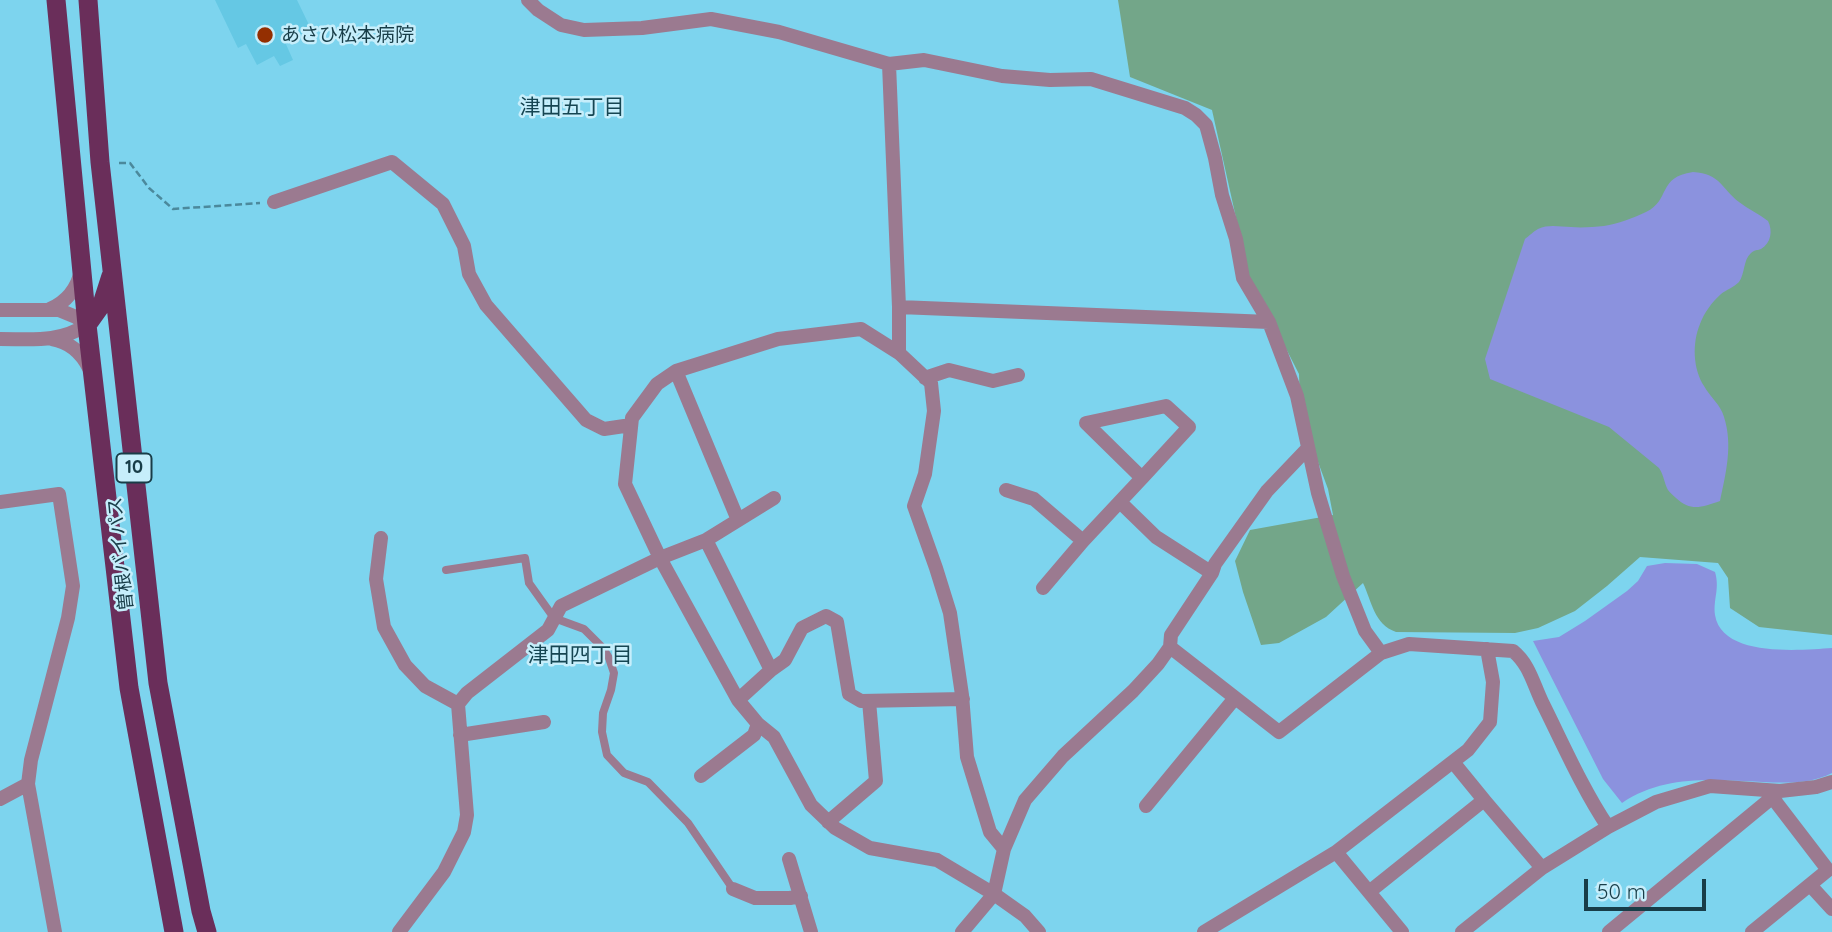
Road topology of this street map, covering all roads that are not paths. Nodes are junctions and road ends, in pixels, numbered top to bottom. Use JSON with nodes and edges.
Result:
{"nodes":[{"id":1,"x":56,"y":0,"type":"edge"},
{"id":2,"x":88,"y":0,"type":"edge"},
{"id":3,"x":528,"y":0,"type":"edge"},
{"id":4,"x":889,"y":64,"type":"junction"},
{"id":5,"x":274,"y":202,"type":"road end"},
{"id":6,"x":113,"y":265,"type":"junction"},
{"id":7,"x":81,"y":268,"type":"junction"},
{"id":8,"x":899,"y":307,"type":"junction"},
{"id":9,"x":50,"y":309,"type":"junction"},
{"id":10,"x":0,"y":310,"type":"edge"},
{"id":11,"x":1269,"y":322,"type":"junction"},
{"id":12,"x":87,"y":325,"type":"junction"},
{"id":13,"x":52,"y":338,"type":"junction"},
{"id":14,"x":0,"y":339,"type":"edge"},
{"id":15,"x":899,"y":353,"type":"junction"},
{"id":16,"x":676,"y":371,"type":"junction"},
{"id":17,"x":124,"y":376,"type":"junction"},
{"id":18,"x":1018,"y":376,"type":"dead end"},
{"id":19,"x":925,"y":378,"type":"junction"},
{"id":20,"x":93,"y":379,"type":"junction"},
{"id":21,"x":631,"y":425,"type":"junction"},
{"id":22,"x":1308,"y":449,"type":"junction"},
{"id":23,"x":1142,"y":478,"type":"junction"},
{"id":24,"x":1006,"y":490,"type":"dead end"},
{"id":25,"x":774,"y":498,"type":"dead end"},
{"id":26,"x":0,"y":502,"type":"edge"},
{"id":27,"x":1120,"y":502,"type":"junction"},
{"id":28,"x":738,"y":520,"type":"junction"},
{"id":29,"x":381,"y":538,"type":"dead end"},
{"id":30,"x":706,"y":540,"type":"junction"},
{"id":31,"x":1083,"y":541,"type":"junction"},
{"id":32,"x":660,"y":558,"type":"junction"},
{"id":33,"x":446,"y":570,"type":"dead end"},
{"id":34,"x":1212,"y":573,"type":"junction"},
{"id":35,"x":1043,"y":588,"type":"dead end"},
{"id":36,"x":554,"y":618,"type":"junction"},
{"id":37,"x":1170,"y":647,"type":"junction"},
{"id":38,"x":1487,"y":649,"type":"junction"},
{"id":39,"x":1381,"y":653,"type":"junction"},
{"id":40,"x":771,"y":670,"type":"junction"},
{"id":41,"x":1235,"y":698,"type":"junction"},
{"id":42,"x":963,"y":699,"type":"junction"},
{"id":43,"x":738,"y":700,"type":"junction"},
{"id":44,"x":869,"y":701,"type":"junction"},
{"id":45,"x":458,"y":704,"type":"junction"},
{"id":46,"x":544,"y":722,"type":"dead end"},
{"id":47,"x":758,"y":724,"type":"junction"},
{"id":48,"x":460,"y":735,"type":"junction"},
{"id":49,"x":1453,"y":762,"type":"junction"},
{"id":50,"x":701,"y":776,"type":"dead end"},
{"id":51,"x":1832,"y":782,"type":"edge"},
{"id":52,"x":28,"y":784,"type":"junction"},
{"id":53,"x":1776,"y":794,"type":"junction"},
{"id":54,"x":0,"y":799,"type":"edge"},
{"id":55,"x":1484,"y":800,"type":"junction"},
{"id":56,"x":1146,"y":806,"type":"dead end"},
{"id":57,"x":828,"y":822,"type":"junction"},
{"id":58,"x":1608,"y":827,"type":"junction"},
{"id":59,"x":1004,"y":849,"type":"junction"},
{"id":60,"x":1336,"y":852,"type":"junction"},
{"id":61,"x":789,"y":859,"type":"dead end"},
{"id":62,"x":1542,"y":868,"type":"junction"},
{"id":63,"x":1810,"y":885,"type":"junction"},
{"id":64,"x":733,"y":889,"type":"joint"},
{"id":65,"x":1369,"y":892,"type":"junction"},
{"id":66,"x":994,"y":894,"type":"junction"},
{"id":67,"x":800,"y":896,"type":"junction"},
{"id":68,"x":1832,"y":909,"type":"edge"},
{"id":69,"x":55,"y":932,"type":"edge"},
{"id":70,"x":174,"y":932,"type":"edge"},
{"id":71,"x":207,"y":932,"type":"edge"},
{"id":72,"x":399,"y":932,"type":"edge"},
{"id":73,"x":811,"y":932,"type":"edge"},
{"id":74,"x":962,"y":932,"type":"edge"},
{"id":75,"x":1039,"y":932,"type":"edge"},
{"id":76,"x":1204,"y":932,"type":"edge"},
{"id":77,"x":1402,"y":932,"type":"edge"},
{"id":78,"x":1462,"y":932,"type":"edge"},
{"id":79,"x":1609,"y":932,"type":"edge"},
{"id":80,"x":1752,"y":932,"type":"edge"}],
"edges":[{"from":1,"to":7,"type":"highway","name":"曽根バイパス","number":"10"},
{"from":2,"to":6,"type":"highway","name":"曽根バイパス","number":"10"},
{"from":3,"to":4,"type":"street"},
{"from":4,"to":8,"type":"street"},
{"from":4,"to":11,"type":"street"},
{"from":5,"to":21,"type":"street"},
{"from":6,"to":12,"type":"highway"},
{"from":6,"to":17,"type":"highway","name":"曽根バイパス","number":"10"},
{"from":7,"to":9,"type":"street"},
{"from":7,"to":12,"type":"highway","name":"曽根バイパス","number":"10"},
{"from":8,"to":11,"type":"street"},
{"from":8,"to":15,"type":"street"},
{"from":9,"to":10,"type":"street"},
{"from":9,"to":12,"type":"street"},
{"from":11,"to":22,"type":"street"},
{"from":12,"to":13,"type":"street"},
{"from":12,"to":17,"type":"highway"},
{"from":12,"to":20,"type":"highway","name":"曽根バイパス","number":"10"},
{"from":13,"to":14,"type":"street"},
{"from":13,"to":20,"type":"street"},
{"from":15,"to":16,"type":"street"},
{"from":15,"to":19,"type":"street"},
{"from":16,"to":21,"type":"street"},
{"from":16,"to":28,"type":"street"},
{"from":17,"to":71,"type":"highway","name":"曽根バイパス","number":"10"},
{"from":18,"to":19,"type":"street"},
{"from":19,"to":42,"type":"street"},
{"from":20,"to":70,"type":"highway","name":"曽根バイパス","number":"10"},
{"from":21,"to":32,"type":"street"},
{"from":22,"to":34,"type":"street"},
{"from":22,"to":39,"type":"street"},
{"from":23,"to":23,"type":"street"},
{"from":23,"to":27,"type":"street"},
{"from":24,"to":31,"type":"street"},
{"from":25,"to":28,"type":"street"},
{"from":26,"to":52,"type":"street"},
{"from":27,"to":31,"type":"street"},
{"from":27,"to":34,"type":"street"},
{"from":28,"to":30,"type":"street"},
{"from":29,"to":45,"type":"street"},
{"from":30,"to":32,"type":"street"},
{"from":30,"to":40,"type":"street"},
{"from":31,"to":35,"type":"street"},
{"from":32,"to":36,"type":"street"},
{"from":32,"to":43,"type":"street"},
{"from":33,"to":36,"type":"lane"},
{"from":34,"to":37,"type":"street"},
{"from":36,"to":45,"type":"street"},
{"from":36,"to":64,"type":"lane"},
{"from":37,"to":41,"type":"street"},
{"from":37,"to":59,"type":"street"},
{"from":38,"to":39,"type":"street"},
{"from":38,"to":49,"type":"street"},
{"from":38,"to":58,"type":"street"},
{"from":39,"to":41,"type":"street"},
{"from":40,"to":43,"type":"street"},
{"from":40,"to":44,"type":"street"},
{"from":41,"to":56,"type":"street"},
{"from":42,"to":44,"type":"street"},
{"from":42,"to":59,"type":"street"},
{"from":43,"to":47,"type":"street"},
{"from":44,"to":57,"type":"street"},
{"from":45,"to":48,"type":"street"},
{"from":46,"to":48,"type":"street"},
{"from":47,"to":50,"type":"street"},
{"from":47,"to":57,"type":"street"},
{"from":48,"to":72,"type":"street"},
{"from":49,"to":55,"type":"street"},
{"from":49,"to":60,"type":"street"},
{"from":51,"to":53,"type":"street"},
{"from":52,"to":54,"type":"street"},
{"from":52,"to":69,"type":"street"},
{"from":53,"to":58,"type":"street"},
{"from":53,"to":63,"type":"street"},
{"from":53,"to":79,"type":"street"},
{"from":55,"to":62,"type":"street"},
{"from":55,"to":65,"type":"street"},
{"from":57,"to":66,"type":"street"},
{"from":58,"to":62,"type":"street"},
{"from":59,"to":66,"type":"street"},
{"from":60,"to":65,"type":"street"},
{"from":60,"to":76,"type":"street"},
{"from":61,"to":67,"type":"street"},
{"from":62,"to":78,"type":"street"},
{"from":63,"to":68,"type":"street"},
{"from":63,"to":80,"type":"street"},
{"from":64,"to":67,"type":"street"},
{"from":65,"to":77,"type":"street"},
{"from":66,"to":74,"type":"street"},
{"from":66,"to":75,"type":"street"},
{"from":67,"to":73,"type":"street"}]}
